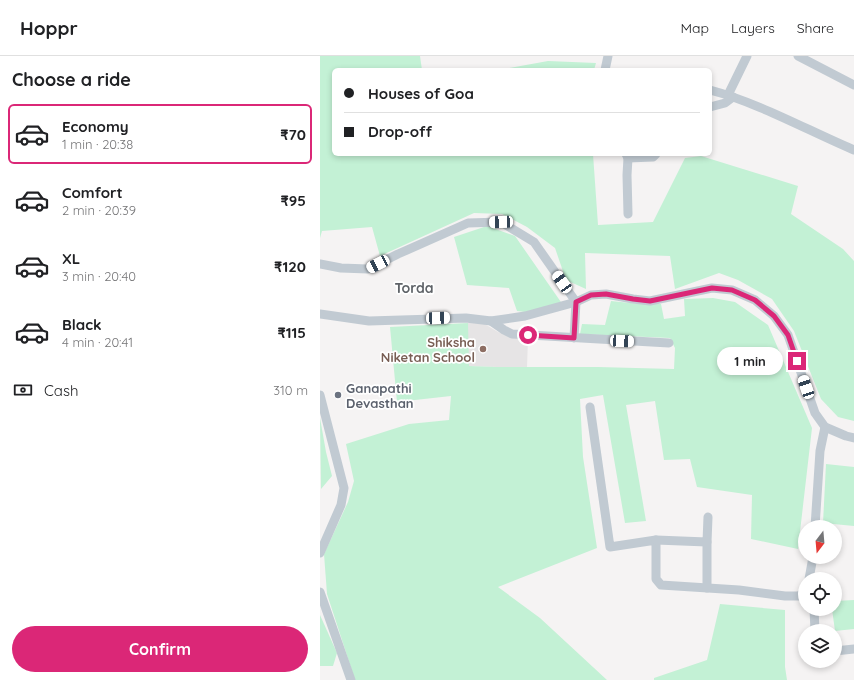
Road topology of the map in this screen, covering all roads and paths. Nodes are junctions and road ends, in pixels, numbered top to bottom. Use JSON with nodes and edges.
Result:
{"nodes":[{"id":1,"x":608,"y":56,"type":"edge"},
{"id":2,"x":747,"y":56,"type":"edge"},
{"id":3,"x":798,"y":56,"type":"edge"},
{"id":4,"x":605,"y":68,"type":"edge"},
{"id":5,"x":854,"y":85,"type":"edge"},
{"id":6,"x":712,"y":91,"type":"edge"},
{"id":7,"x":731,"y":96,"type":"junction"},
{"id":8,"x":712,"y":106,"type":"edge"},
{"id":9,"x":854,"y":150,"type":"edge"},
{"id":10,"x":627,"y":156,"type":"edge"},
{"id":11,"x":654,"y":156,"type":"edge"},
{"id":12,"x":628,"y":214,"type":"dead end"},
{"id":13,"x":320,"y":264,"type":"edge"},
{"id":14,"x":576,"y":302,"type":"junction"},
{"id":15,"x":320,"y":314,"type":"edge"},
{"id":16,"x":491,"y":321,"type":"junction"},
{"id":17,"x":574,"y":338,"type":"junction"},
{"id":18,"x":669,"y":343,"type":"dead end"},
{"id":19,"x":320,"y":395,"type":"edge"},
{"id":20,"x":590,"y":407,"type":"dead end"},
{"id":21,"x":825,"y":427,"type":"junction"},
{"id":22,"x":854,"y":438,"type":"edge"},
{"id":23,"x":708,"y":517,"type":"dead end"},
{"id":24,"x":815,"y":520,"type":"edge"},
{"id":25,"x":656,"y":540,"type":"junction"},
{"id":26,"x":707,"y":542,"type":"junction"},
{"id":27,"x":320,"y":553,"type":"edge"},
{"id":28,"x":707,"y":588,"type":"junction"},
{"id":29,"x":320,"y":592,"type":"edge"},
{"id":30,"x":798,"y":596,"type":"edge"},
{"id":31,"x":854,"y":649,"type":"edge"},
{"id":32,"x":842,"y":650,"type":"edge"},
{"id":33,"x":351,"y":680,"type":"edge"}],
"edges":[{"from":1,"to":4,"type":"street"},
{"from":2,"to":7,"type":"street"},
{"from":3,"to":5,"type":"street"},
{"from":6,"to":7,"type":"street"},
{"from":7,"to":8,"type":"street"},
{"from":7,"to":9,"type":"street"},
{"from":10,"to":11,"type":"street"},
{"from":10,"to":12,"type":"street"},
{"from":13,"to":14,"type":"street"},
{"from":14,"to":16,"type":"street"},
{"from":14,"to":17,"type":"street"},
{"from":14,"to":21,"type":"street"},
{"from":15,"to":16,"type":"street"},
{"from":16,"to":17,"type":"street"},
{"from":17,"to":18,"type":"street"},
{"from":19,"to":27,"type":"street"},
{"from":20,"to":25,"type":"street"},
{"from":21,"to":22,"type":"street"},
{"from":21,"to":24,"type":"street"},
{"from":23,"to":26,"type":"street"},
{"from":25,"to":26,"type":"street"},
{"from":25,"to":28,"type":"street"},
{"from":26,"to":28,"type":"street"},
{"from":28,"to":30,"type":"street"},
{"from":29,"to":33,"type":"street"},
{"from":31,"to":32,"type":"street"}]}
